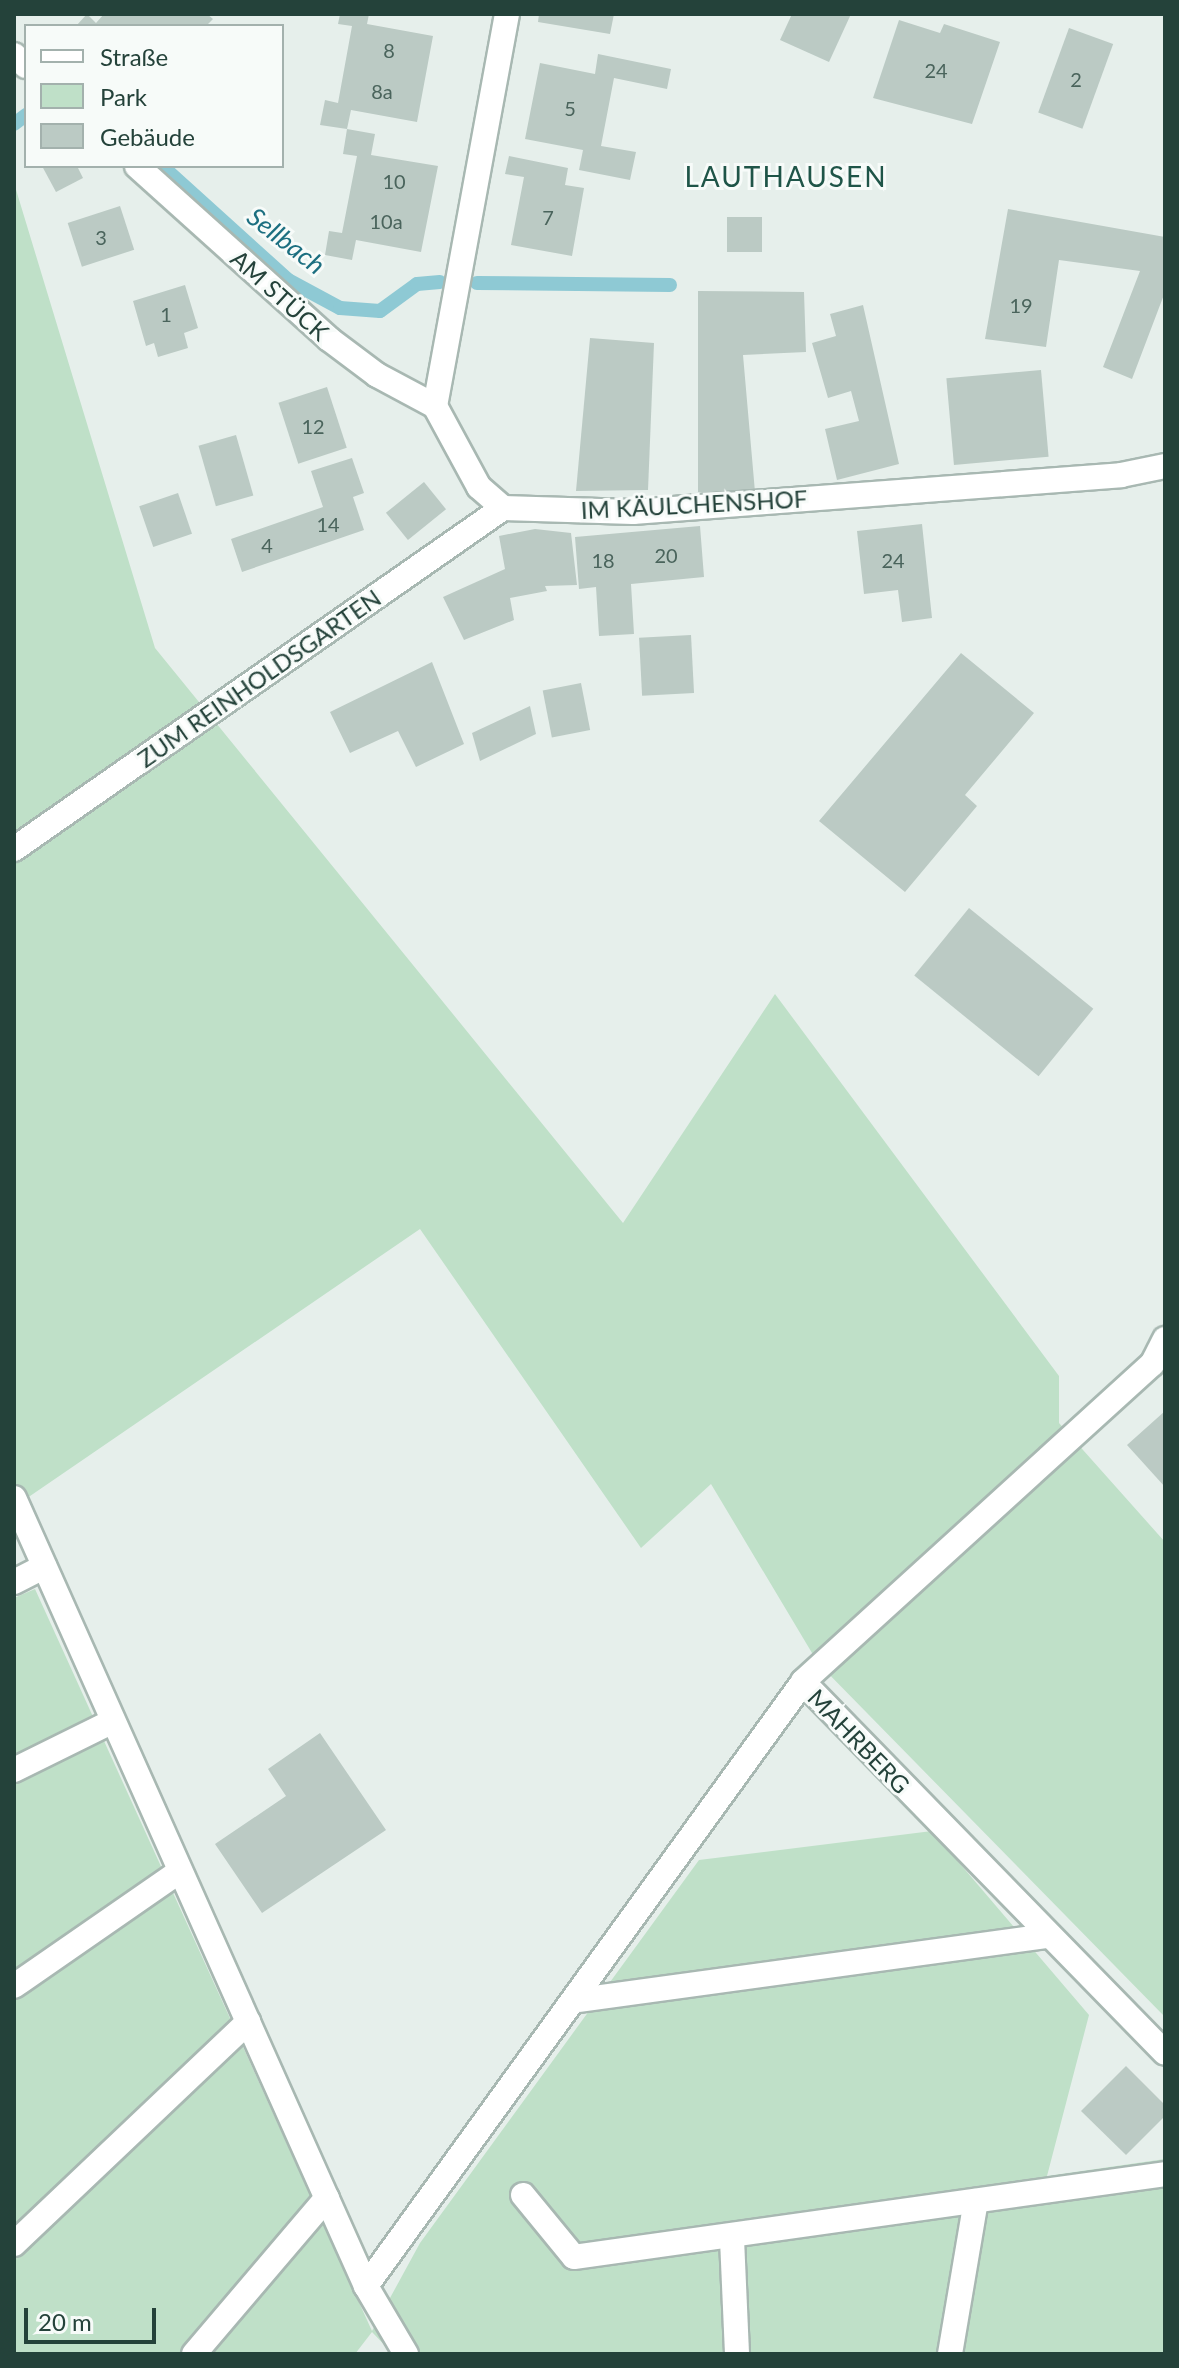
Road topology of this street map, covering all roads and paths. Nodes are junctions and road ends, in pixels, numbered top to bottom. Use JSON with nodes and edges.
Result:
{"nodes":[{"id":1,"x":507,"y":14,"type":"edge"},
{"id":2,"x":139,"y":168,"type":"edge"},
{"id":3,"x":435,"y":406,"type":"junction"},
{"id":4,"x":1165,"y":466,"type":"edge"},
{"id":5,"x":503,"y":508,"type":"junction"},
{"id":6,"x":14,"y":849,"type":"edge"},
{"id":7,"x":1165,"y":1339,"type":"edge"},
{"id":8,"x":14,"y":1498,"type":"edge"},
{"id":9,"x":44,"y":1567,"type":"junction"},
{"id":10,"x":14,"y":1582,"type":"edge"},
{"id":11,"x":803,"y":1682,"type":"junction"},
{"id":12,"x":113,"y":1721,"type":"junction"},
{"id":13,"x":14,"y":1770,"type":"edge"},
{"id":14,"x":180,"y":1871,"type":"junction"},
{"id":15,"x":1047,"y":1936,"type":"junction"},
{"id":16,"x":14,"y":1986,"type":"edge"},
{"id":17,"x":579,"y":2000,"type":"junction"},
{"id":18,"x":248,"y":2022,"type":"junction"},
{"id":19,"x":1165,"y":2053,"type":"edge"},
{"id":20,"x":1165,"y":2174,"type":"edge"},
{"id":21,"x":523,"y":2195,"type":"dead end"},
{"id":22,"x":327,"y":2198,"type":"junction"},
{"id":23,"x":976,"y":2201,"type":"junction"},
{"id":24,"x":732,"y":2239,"type":"junction"},
{"id":25,"x":14,"y":2244,"type":"edge"},
{"id":26,"x":366,"y":2286,"type":"junction"},
{"id":27,"x":194,"y":2354,"type":"edge"},
{"id":28,"x":406,"y":2354,"type":"edge"},
{"id":29,"x":737,"y":2354,"type":"edge"},
{"id":30,"x":950,"y":2354,"type":"edge"}],
"edges":[{"from":1,"to":3,"type":"street"},
{"from":2,"to":3,"type":"street","name":"AM STÜCK"},
{"from":3,"to":5,"type":"street"},
{"from":4,"to":5,"type":"street","name":"IM KÄULCHENSHOF"},
{"from":5,"to":6,"type":"street","name":"ZUM REINHOLDSGARTEN"},
{"from":7,"to":11,"type":"street","name":"MAHRBERG"},
{"from":8,"to":9,"type":"street"},
{"from":9,"to":10,"type":"street"},
{"from":9,"to":12,"type":"street"},
{"from":11,"to":15,"type":"street","name":"MAHRBERG"},
{"from":11,"to":17,"type":"street"},
{"from":12,"to":13,"type":"street"},
{"from":12,"to":14,"type":"street"},
{"from":14,"to":16,"type":"street"},
{"from":14,"to":18,"type":"street"},
{"from":15,"to":17,"type":"street"},
{"from":15,"to":19,"type":"street","name":"MAHRBERG"},
{"from":17,"to":26,"type":"street"},
{"from":18,"to":22,"type":"street"},
{"from":18,"to":25,"type":"street"},
{"from":20,"to":23,"type":"street"},
{"from":21,"to":24,"type":"street"},
{"from":22,"to":26,"type":"street"},
{"from":22,"to":27,"type":"street"},
{"from":23,"to":24,"type":"street"},
{"from":23,"to":30,"type":"street"},
{"from":24,"to":29,"type":"street"},
{"from":26,"to":28,"type":"street"}]}
